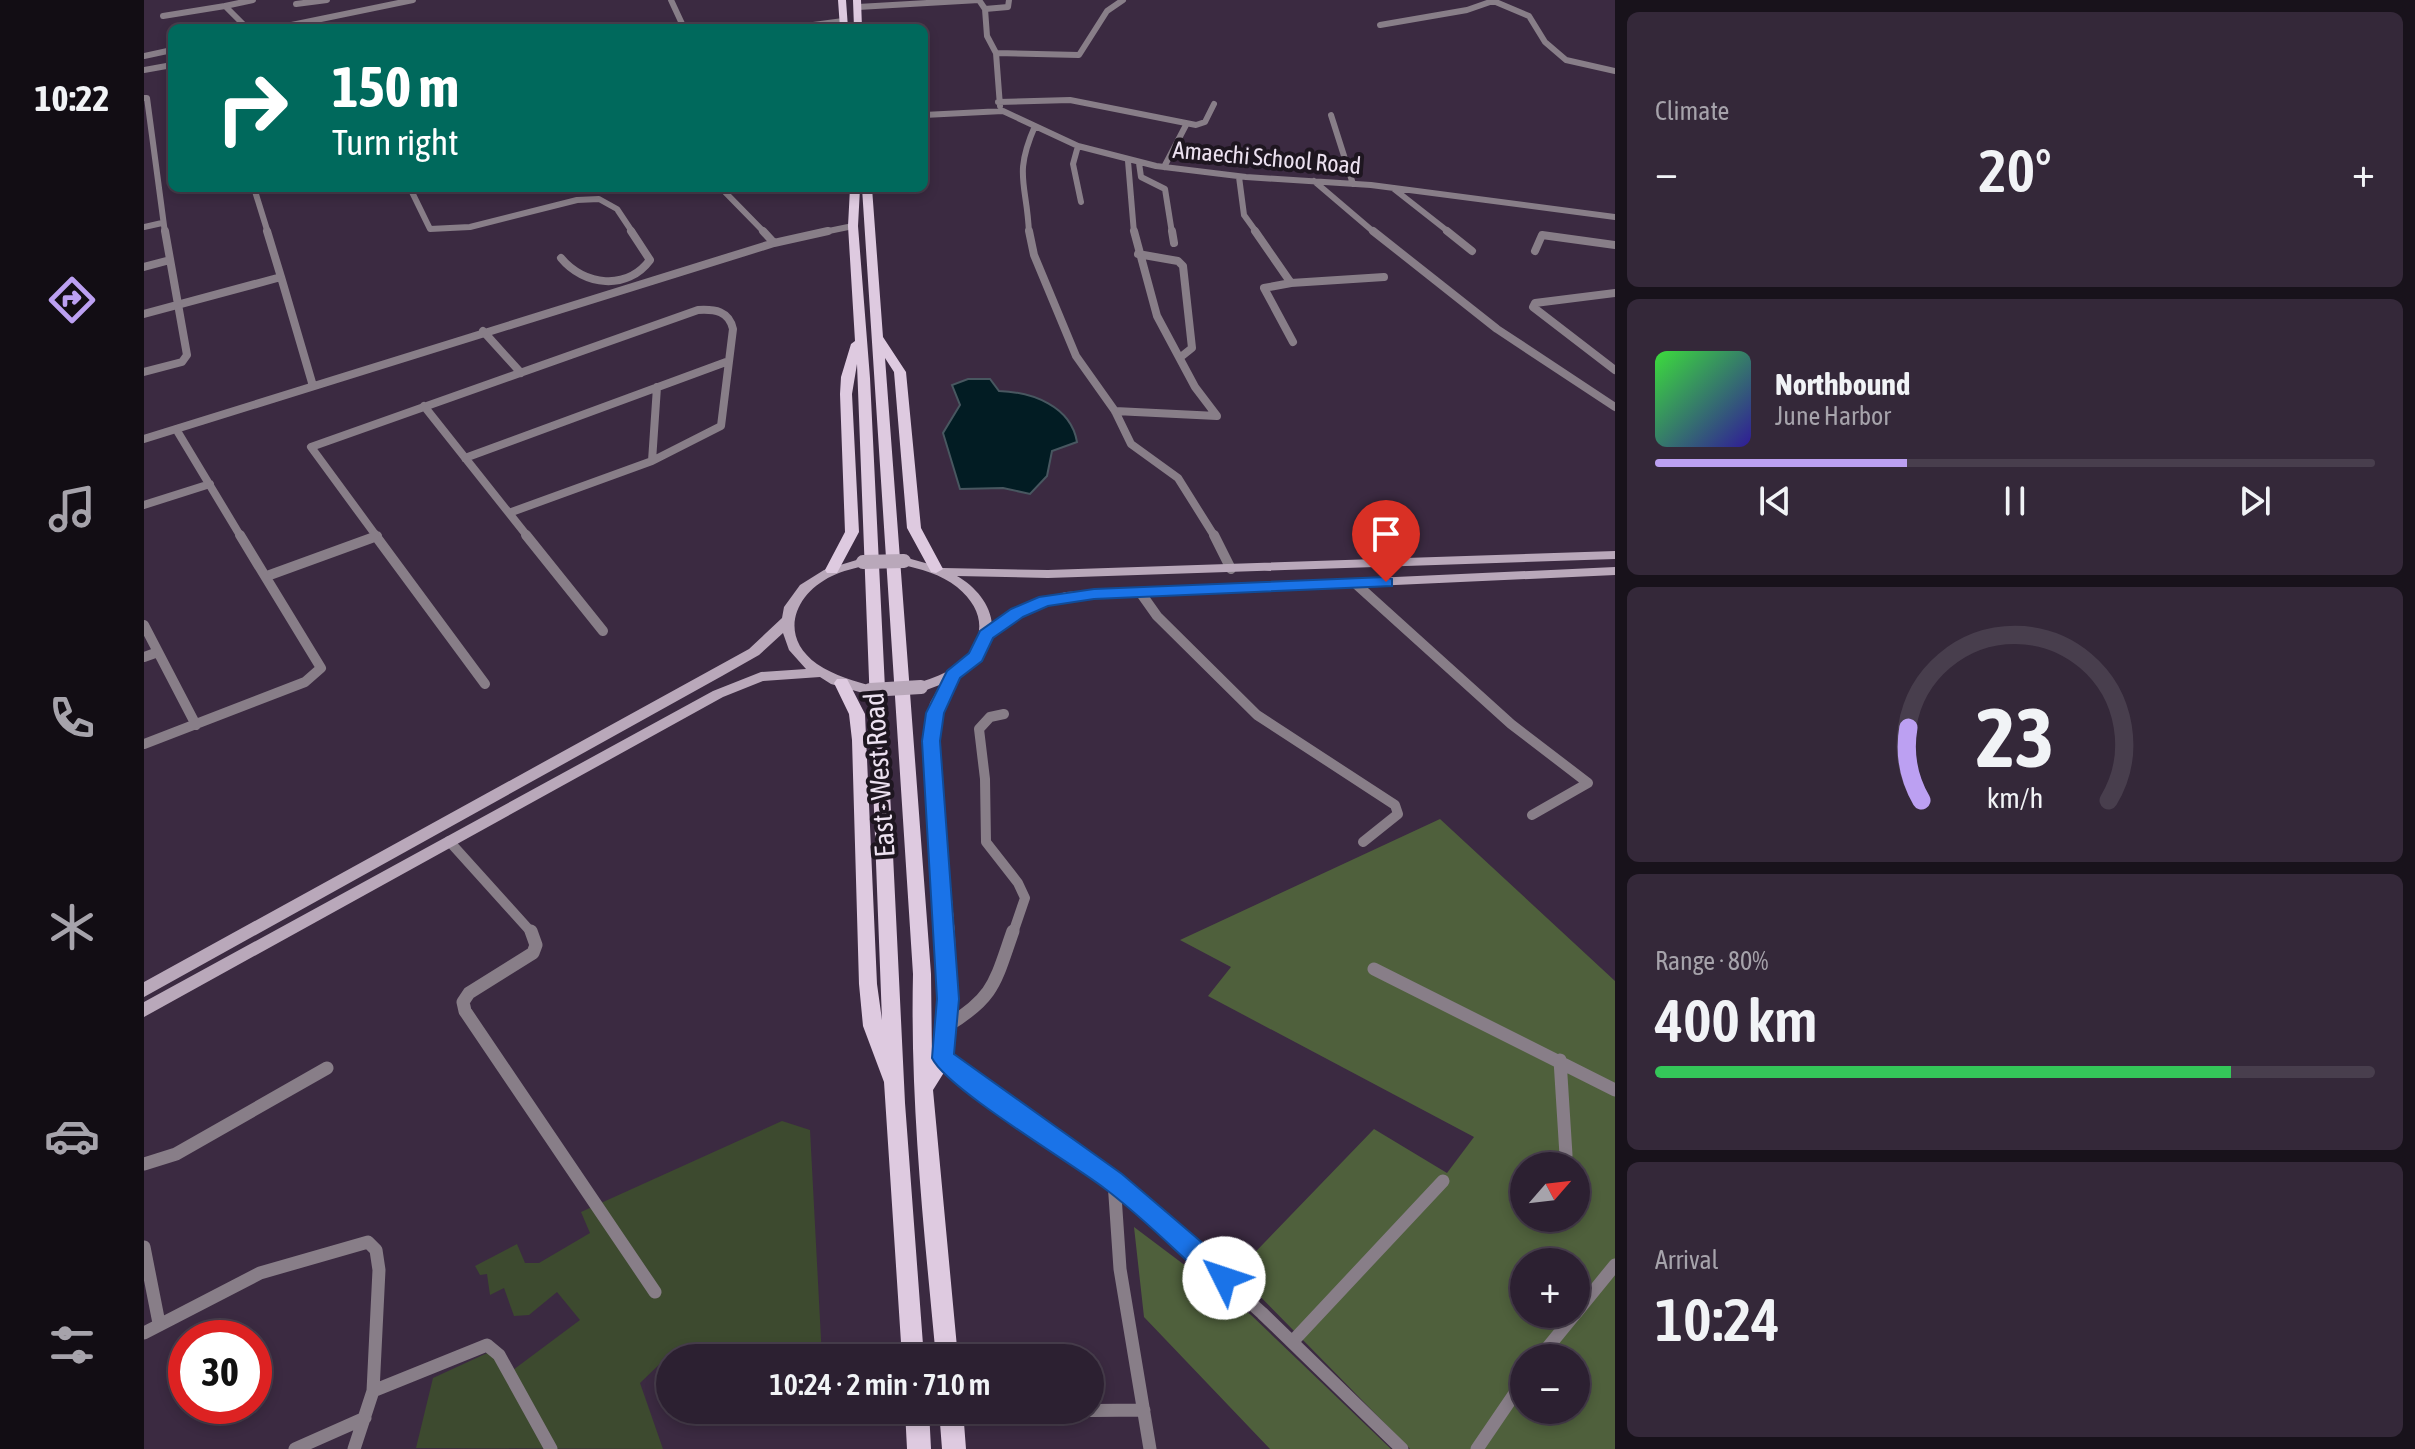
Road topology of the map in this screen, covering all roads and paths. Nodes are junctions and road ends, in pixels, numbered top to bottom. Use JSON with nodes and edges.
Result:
{"nodes":[{"id":1,"x":253,"y":0,"type":"edge"},
{"id":2,"x":327,"y":0,"type":"edge"},
{"id":3,"x":361,"y":0,"type":"edge"},
{"id":4,"x":413,"y":0,"type":"edge"},
{"id":5,"x":671,"y":0,"type":"edge"},
{"id":6,"x":842,"y":0,"type":"edge"},
{"id":7,"x":979,"y":0,"type":"edge"},
{"id":8,"x":1009,"y":0,"type":"edge"},
{"id":9,"x":1123,"y":0,"type":"edge"},
{"id":10,"x":1492,"y":0,"type":"edge"},
{"id":11,"x":296,"y":4,"type":"dead end"},
{"id":12,"x":858,"y":4,"type":"edge"},
{"id":13,"x":225,"y":6,"type":"junction"},
{"id":14,"x":374,"y":8,"type":"junction"},
{"id":15,"x":985,"y":9,"type":"junction"},
{"id":16,"x":163,"y":16,"type":"dead end"},
{"id":17,"x":243,"y":24,"type":"edge"},
{"id":18,"x":296,"y":24,"type":"edge"},
{"id":19,"x":682,"y":24,"type":"edge"},
{"id":20,"x":844,"y":24,"type":"edge"},
{"id":21,"x":1380,"y":25,"type":"dead end"},
{"id":22,"x":168,"y":51,"type":"edge"},
{"id":23,"x":996,"y":53,"type":"junction"},
{"id":24,"x":144,"y":56,"type":"edge"},
{"id":25,"x":168,"y":66,"type":"edge"},
{"id":26,"x":144,"y":70,"type":"edge"},
{"id":27,"x":1615,"y":71,"type":"edge"},
{"id":28,"x":144,"y":87,"type":"edge"},
{"id":29,"x":146,"y":98,"type":"edge"},
{"id":30,"x":998,"y":102,"type":"junction"},
{"id":31,"x":1214,"y":104,"type":"dead end"},
{"id":32,"x":1003,"y":111,"type":"junction"},
{"id":33,"x":928,"y":115,"type":"edge"},
{"id":34,"x":1331,"y":115,"type":"dead end"},
{"id":35,"x":1186,"y":125,"type":"junction"},
{"id":36,"x":1035,"y":126,"type":"junction"},
{"id":37,"x":1078,"y":146,"type":"junction"},
{"id":38,"x":1128,"y":161,"type":"junction"},
{"id":39,"x":1139,"y":163,"type":"junction"},
{"id":40,"x":1164,"y":167,"type":"junction"},
{"id":41,"x":1239,"y":177,"type":"junction"},
{"id":42,"x":1314,"y":181,"type":"junction"},
{"id":43,"x":1353,"y":184,"type":"junction"},
{"id":44,"x":1392,"y":188,"type":"junction"},
{"id":45,"x":255,"y":192,"type":"edge"},
{"id":46,"x":412,"y":192,"type":"edge"},
{"id":47,"x":725,"y":192,"type":"edge"},
{"id":48,"x":855,"y":192,"type":"edge"},
{"id":49,"x":867,"y":192,"type":"edge"},
{"id":50,"x":1081,"y":202,"type":"dead end"},
{"id":51,"x":1615,"y":217,"type":"edge"},
{"id":52,"x":162,"y":223,"type":"junction"},
{"id":53,"x":853,"y":226,"type":"junction"},
{"id":54,"x":144,"y":227,"type":"edge"},
{"id":55,"x":774,"y":243,"type":"junction"},
{"id":56,"x":1174,"y":243,"type":"dead end"},
{"id":57,"x":1615,"y":245,"type":"edge"},
{"id":58,"x":1472,"y":251,"type":"dead end"},
{"id":59,"x":1535,"y":251,"type":"dead end"},
{"id":60,"x":1138,"y":254,"type":"junction"},
{"id":61,"x":561,"y":258,"type":"dead end"},
{"id":62,"x":170,"y":260,"type":"junction"},
{"id":63,"x":144,"y":267,"type":"edge"},
{"id":64,"x":281,"y":277,"type":"junction"},
{"id":65,"x":1384,"y":277,"type":"dead end"},
{"id":66,"x":1291,"y":283,"type":"junction"},
{"id":67,"x":1615,"y":293,"type":"edge"},
{"id":68,"x":178,"y":305,"type":"junction"},
{"id":69,"x":144,"y":314,"type":"edge"},
{"id":70,"x":483,"y":331,"type":"junction"},
{"id":71,"x":876,"y":334,"type":"junction"},
{"id":72,"x":859,"y":339,"type":"junction"},
{"id":73,"x":1293,"y":342,"type":"dead end"},
{"id":74,"x":1182,"y":356,"type":"junction"},
{"id":75,"x":726,"y":362,"type":"junction"},
{"id":76,"x":1615,"y":370,"type":"edge"},
{"id":77,"x":144,"y":372,"type":"edge"},
{"id":78,"x":521,"y":373,"type":"junction"},
{"id":79,"x":313,"y":386,"type":"junction"},
{"id":80,"x":657,"y":387,"type":"junction"},
{"id":81,"x":424,"y":406,"type":"junction"},
{"id":82,"x":1615,"y":407,"type":"edge"},
{"id":83,"x":1115,"y":411,"type":"junction"},
{"id":84,"x":176,"y":429,"type":"junction"},
{"id":85,"x":144,"y":439,"type":"edge"},
{"id":86,"x":465,"y":458,"type":"junction"},
{"id":87,"x":652,"y":461,"type":"junction"},
{"id":88,"x":210,"y":484,"type":"junction"},
{"id":89,"x":144,"y":505,"type":"edge"},
{"id":90,"x":509,"y":513,"type":"junction"},
{"id":91,"x":377,"y":536,"type":"junction"},
{"id":92,"x":1615,"y":555,"type":"edge"},
{"id":93,"x":1231,"y":569,"type":"junction"},
{"id":94,"x":832,"y":570,"type":"junction"},
{"id":95,"x":939,"y":570,"type":"junction"},
{"id":96,"x":1615,"y":571,"type":"edge"},
{"id":97,"x":267,"y":576,"type":"junction"},
{"id":98,"x":1356,"y":584,"type":"junction"},
{"id":99,"x":1140,"y":592,"type":"junction"},
{"id":100,"x":787,"y":621,"type":"junction"},
{"id":101,"x":144,"y":625,"type":"edge"},
{"id":102,"x":603,"y":631,"type":"dead end"},
{"id":103,"x":986,"y":635,"type":"junction"},
{"id":104,"x":158,"y":652,"type":"junction"},
{"id":105,"x":144,"y":657,"type":"edge"},
{"id":106,"x":819,"y":673,"type":"junction"},
{"id":107,"x":953,"y":675,"type":"junction"},
{"id":108,"x":842,"y":683,"type":"junction"},
{"id":109,"x":485,"y":684,"type":"dead end"},
{"id":110,"x":1004,"y":714,"type":"dead end"},
{"id":111,"x":196,"y":725,"type":"junction"},
{"id":112,"x":144,"y":744,"type":"edge"},
{"id":113,"x":1532,"y":815,"type":"dead end"},
{"id":114,"x":449,"y":841,"type":"junction"},
{"id":115,"x":1363,"y":842,"type":"dead end"},
{"id":116,"x":1374,"y":969,"type":"dead end"},
{"id":117,"x":144,"y":990,"type":"edge"},
{"id":118,"x":144,"y":1010,"type":"edge"},
{"id":119,"x":947,"y":1026,"type":"junction"},
{"id":120,"x":943,"y":1058,"type":"junction"},
{"id":121,"x":1560,"y":1060,"type":"junction"},
{"id":122,"x":327,"y":1068,"type":"dead end"},
{"id":123,"x":895,"y":1084,"type":"junction"},
{"id":124,"x":924,"y":1087,"type":"junction"},
{"id":125,"x":1615,"y":1090,"type":"edge"},
{"id":126,"x":1566,"y":1152,"type":"edge"},
{"id":127,"x":144,"y":1164,"type":"edge"},
{"id":128,"x":1114,"y":1181,"type":"junction"},
{"id":129,"x":1443,"y":1181,"type":"dead end"},
{"id":130,"x":144,"y":1247,"type":"edge"},
{"id":131,"x":1615,"y":1265,"type":"edge"},
{"id":132,"x":655,"y":1292,"type":"dead end"},
{"id":133,"x":1590,"y":1295,"type":"edge"},
{"id":134,"x":159,"y":1323,"type":"junction"},
{"id":135,"x":1563,"y":1328,"type":"edge"},
{"id":136,"x":144,"y":1333,"type":"edge"},
{"id":137,"x":1294,"y":1340,"type":"junction"},
{"id":138,"x":912,"y":1344,"type":"edge"},
{"id":139,"x":946,"y":1344,"type":"edge"},
{"id":140,"x":1550,"y":1344,"type":"edge"},
{"id":141,"x":373,"y":1391,"type":"junction"},
{"id":142,"x":1510,"y":1401,"type":"edge"},
{"id":143,"x":1104,"y":1410,"type":"edge"},
{"id":144,"x":1144,"y":1410,"type":"junction"},
{"id":145,"x":365,"y":1418,"type":"junction"},
{"id":146,"x":918,"y":1424,"type":"edge"},
{"id":147,"x":952,"y":1424,"type":"edge"},
{"id":148,"x":295,"y":1449,"type":"edge"},
{"id":149,"x":354,"y":1449,"type":"edge"},
{"id":150,"x":551,"y":1449,"type":"edge"},
{"id":151,"x":919,"y":1449,"type":"edge"},
{"id":152,"x":954,"y":1449,"type":"edge"},
{"id":153,"x":1150,"y":1449,"type":"edge"},
{"id":154,"x":1402,"y":1449,"type":"edge"},
{"id":155,"x":1477,"y":1449,"type":"edge"}],
"edges":[{"from":1,"to":13,"type":"street"},
{"from":2,"to":11,"type":"street"},
{"from":3,"to":14,"type":"street"},
{"from":4,"to":14,"type":"street"},
{"from":5,"to":19,"type":"street"},
{"from":6,"to":20,"type":"main road"},
{"from":7,"to":12,"type":"street"},
{"from":7,"to":15,"type":"street"},
{"from":8,"to":15,"type":"street"},
{"from":9,"to":23,"type":"street"},
{"from":10,"to":21,"type":"street"},
{"from":10,"to":27,"type":"street"},
{"from":13,"to":16,"type":"street"},
{"from":13,"to":17,"type":"street"},
{"from":14,"to":18,"type":"street"},
{"from":15,"to":23,"type":"street"},
{"from":22,"to":24,"type":"street"},
{"from":23,"to":30,"type":"street"},
{"from":25,"to":26,"type":"street"},
{"from":28,"to":29,"type":"street"},
{"from":29,"to":52,"type":"street"},
{"from":30,"to":32,"type":"street"},
{"from":30,"to":35,"type":"street"},
{"from":31,"to":35,"type":"street"},
{"from":32,"to":33,"type":"street","name":"Amaechi School Road"},
{"from":32,"to":36,"type":"street","name":"Amaechi School Road"},
{"from":34,"to":43,"type":"street"},
{"from":35,"to":40,"type":"street"},
{"from":36,"to":37,"type":"street","name":"Amaechi School Road"},
{"from":36,"to":83,"type":"street"},
{"from":37,"to":38,"type":"street","name":"Amaechi School Road"},
{"from":37,"to":50,"type":"street"},
{"from":38,"to":39,"type":"street","name":"Amaechi School Road"},
{"from":38,"to":60,"type":"street"},
{"from":39,"to":40,"type":"street","name":"Amaechi School Road"},
{"from":39,"to":56,"type":"street"},
{"from":40,"to":41,"type":"street","name":"Amaechi School Road"},
{"from":41,"to":42,"type":"street","name":"Amaechi School Road"},
{"from":41,"to":66,"type":"street"},
{"from":42,"to":43,"type":"street","name":"Amaechi School Road"},
{"from":42,"to":82,"type":"street"},
{"from":43,"to":44,"type":"street","name":"Amaechi School Road"},
{"from":44,"to":51,"type":"street","name":"Amaechi School Road"},
{"from":44,"to":58,"type":"street"},
{"from":45,"to":64,"type":"street"},
{"from":46,"to":61,"type":"street"},
{"from":47,"to":55,"type":"street"},
{"from":48,"to":53,"type":"main road","name":"East - West Road"},
{"from":49,"to":71,"type":"main road","name":"East - West Road"},
{"from":52,"to":54,"type":"street"},
{"from":52,"to":62,"type":"street"},
{"from":53,"to":55,"type":"street"},
{"from":53,"to":72,"type":"main road","name":"East - West Road"},
{"from":55,"to":70,"type":"street"},
{"from":57,"to":59,"type":"street"},
{"from":60,"to":74,"type":"street"},
{"from":60,"to":74,"type":"street"},
{"from":62,"to":63,"type":"street"},
{"from":62,"to":68,"type":"street"},
{"from":64,"to":68,"type":"street"},
{"from":64,"to":79,"type":"street"},
{"from":65,"to":66,"type":"street"},
{"from":66,"to":73,"type":"street"},
{"from":67,"to":76,"type":"street"},
{"from":68,"to":69,"type":"street"},
{"from":68,"to":77,"type":"street"},
{"from":70,"to":78,"type":"street"},
{"from":70,"to":79,"type":"street"},
{"from":71,"to":95,"type":"main road"},
{"from":71,"to":124,"type":"main road","name":"East - West Road"},
{"from":72,"to":94,"type":"main road"},
{"from":72,"to":123,"type":"main road","name":"East - West Road"},
{"from":74,"to":83,"type":"street"},
{"from":75,"to":78,"type":"street"},
{"from":75,"to":80,"type":"street"},
{"from":75,"to":87,"type":"street"},
{"from":78,"to":81,"type":"street"},
{"from":79,"to":84,"type":"street"},
{"from":80,"to":86,"type":"street"},
{"from":80,"to":87,"type":"street"},
{"from":81,"to":86,"type":"street"},
{"from":81,"to":91,"type":"street"},
{"from":83,"to":93,"type":"street"},
{"from":84,"to":85,"type":"street"},
{"from":84,"to":88,"type":"street"},
{"from":86,"to":90,"type":"street"},
{"from":87,"to":90,"type":"street"},
{"from":88,"to":89,"type":"street"},
{"from":88,"to":97,"type":"street"},
{"from":90,"to":102,"type":"street"},
{"from":91,"to":97,"type":"street"},
{"from":91,"to":109,"type":"street"},
{"from":92,"to":93,"type":"main road"},
{"from":93,"to":95,"type":"main road"},
{"from":94,"to":95,"type":"main road","bridge":true},
{"from":94,"to":100,"type":"main road"},
{"from":95,"to":103,"type":"main road"},
{"from":96,"to":98,"type":"main road"},
{"from":97,"to":111,"type":"street"},
{"from":98,"to":99,"type":"main road"},
{"from":98,"to":113,"type":"street"},
{"from":99,"to":103,"type":"main road"},
{"from":99,"to":115,"type":"street"},
{"from":100,"to":106,"type":"main road"},
{"from":100,"to":117,"type":"main road"},
{"from":101,"to":104,"type":"street"},
{"from":103,"to":107,"type":"main road"},
{"from":104,"to":105,"type":"street"},
{"from":104,"to":111,"type":"street"},
{"from":106,"to":108,"type":"main road"},
{"from":106,"to":114,"type":"main road"},
{"from":107,"to":108,"type":"main road","bridge":true},
{"from":107,"to":119,"type":"main road"},
{"from":108,"to":123,"type":"main road"},
{"from":110,"to":119,"type":"street"},
{"from":111,"to":112,"type":"street"},
{"from":114,"to":118,"type":"main road"},
{"from":114,"to":132,"type":"street"},
{"from":116,"to":121,"type":"street"},
{"from":119,"to":120,"type":"main road"},
{"from":120,"to":124,"type":"main road"},
{"from":120,"to":128,"type":"street"},
{"from":121,"to":125,"type":"street"},
{"from":121,"to":126,"type":"street"},
{"from":122,"to":127,"type":"street"},
{"from":123,"to":138,"type":"main road","name":"East - West Road"},
{"from":124,"to":139,"type":"main road","name":"East - West Road"},
{"from":128,"to":137,"type":"street"},
{"from":128,"to":144,"type":"street"},
{"from":129,"to":137,"type":"street"},
{"from":130,"to":134,"type":"street"},
{"from":131,"to":133,"type":"street"},
{"from":134,"to":136,"type":"street"},
{"from":134,"to":141,"type":"street"},
{"from":135,"to":140,"type":"street"},
{"from":137,"to":154,"type":"street"},
{"from":141,"to":145,"type":"street"},
{"from":141,"to":150,"type":"street"},
{"from":142,"to":155,"type":"street"},
{"from":143,"to":144,"type":"street"},
{"from":144,"to":153,"type":"street"},
{"from":145,"to":148,"type":"street"},
{"from":145,"to":149,"type":"street"},
{"from":146,"to":151,"type":"main road"},
{"from":147,"to":152,"type":"main road"}]}
